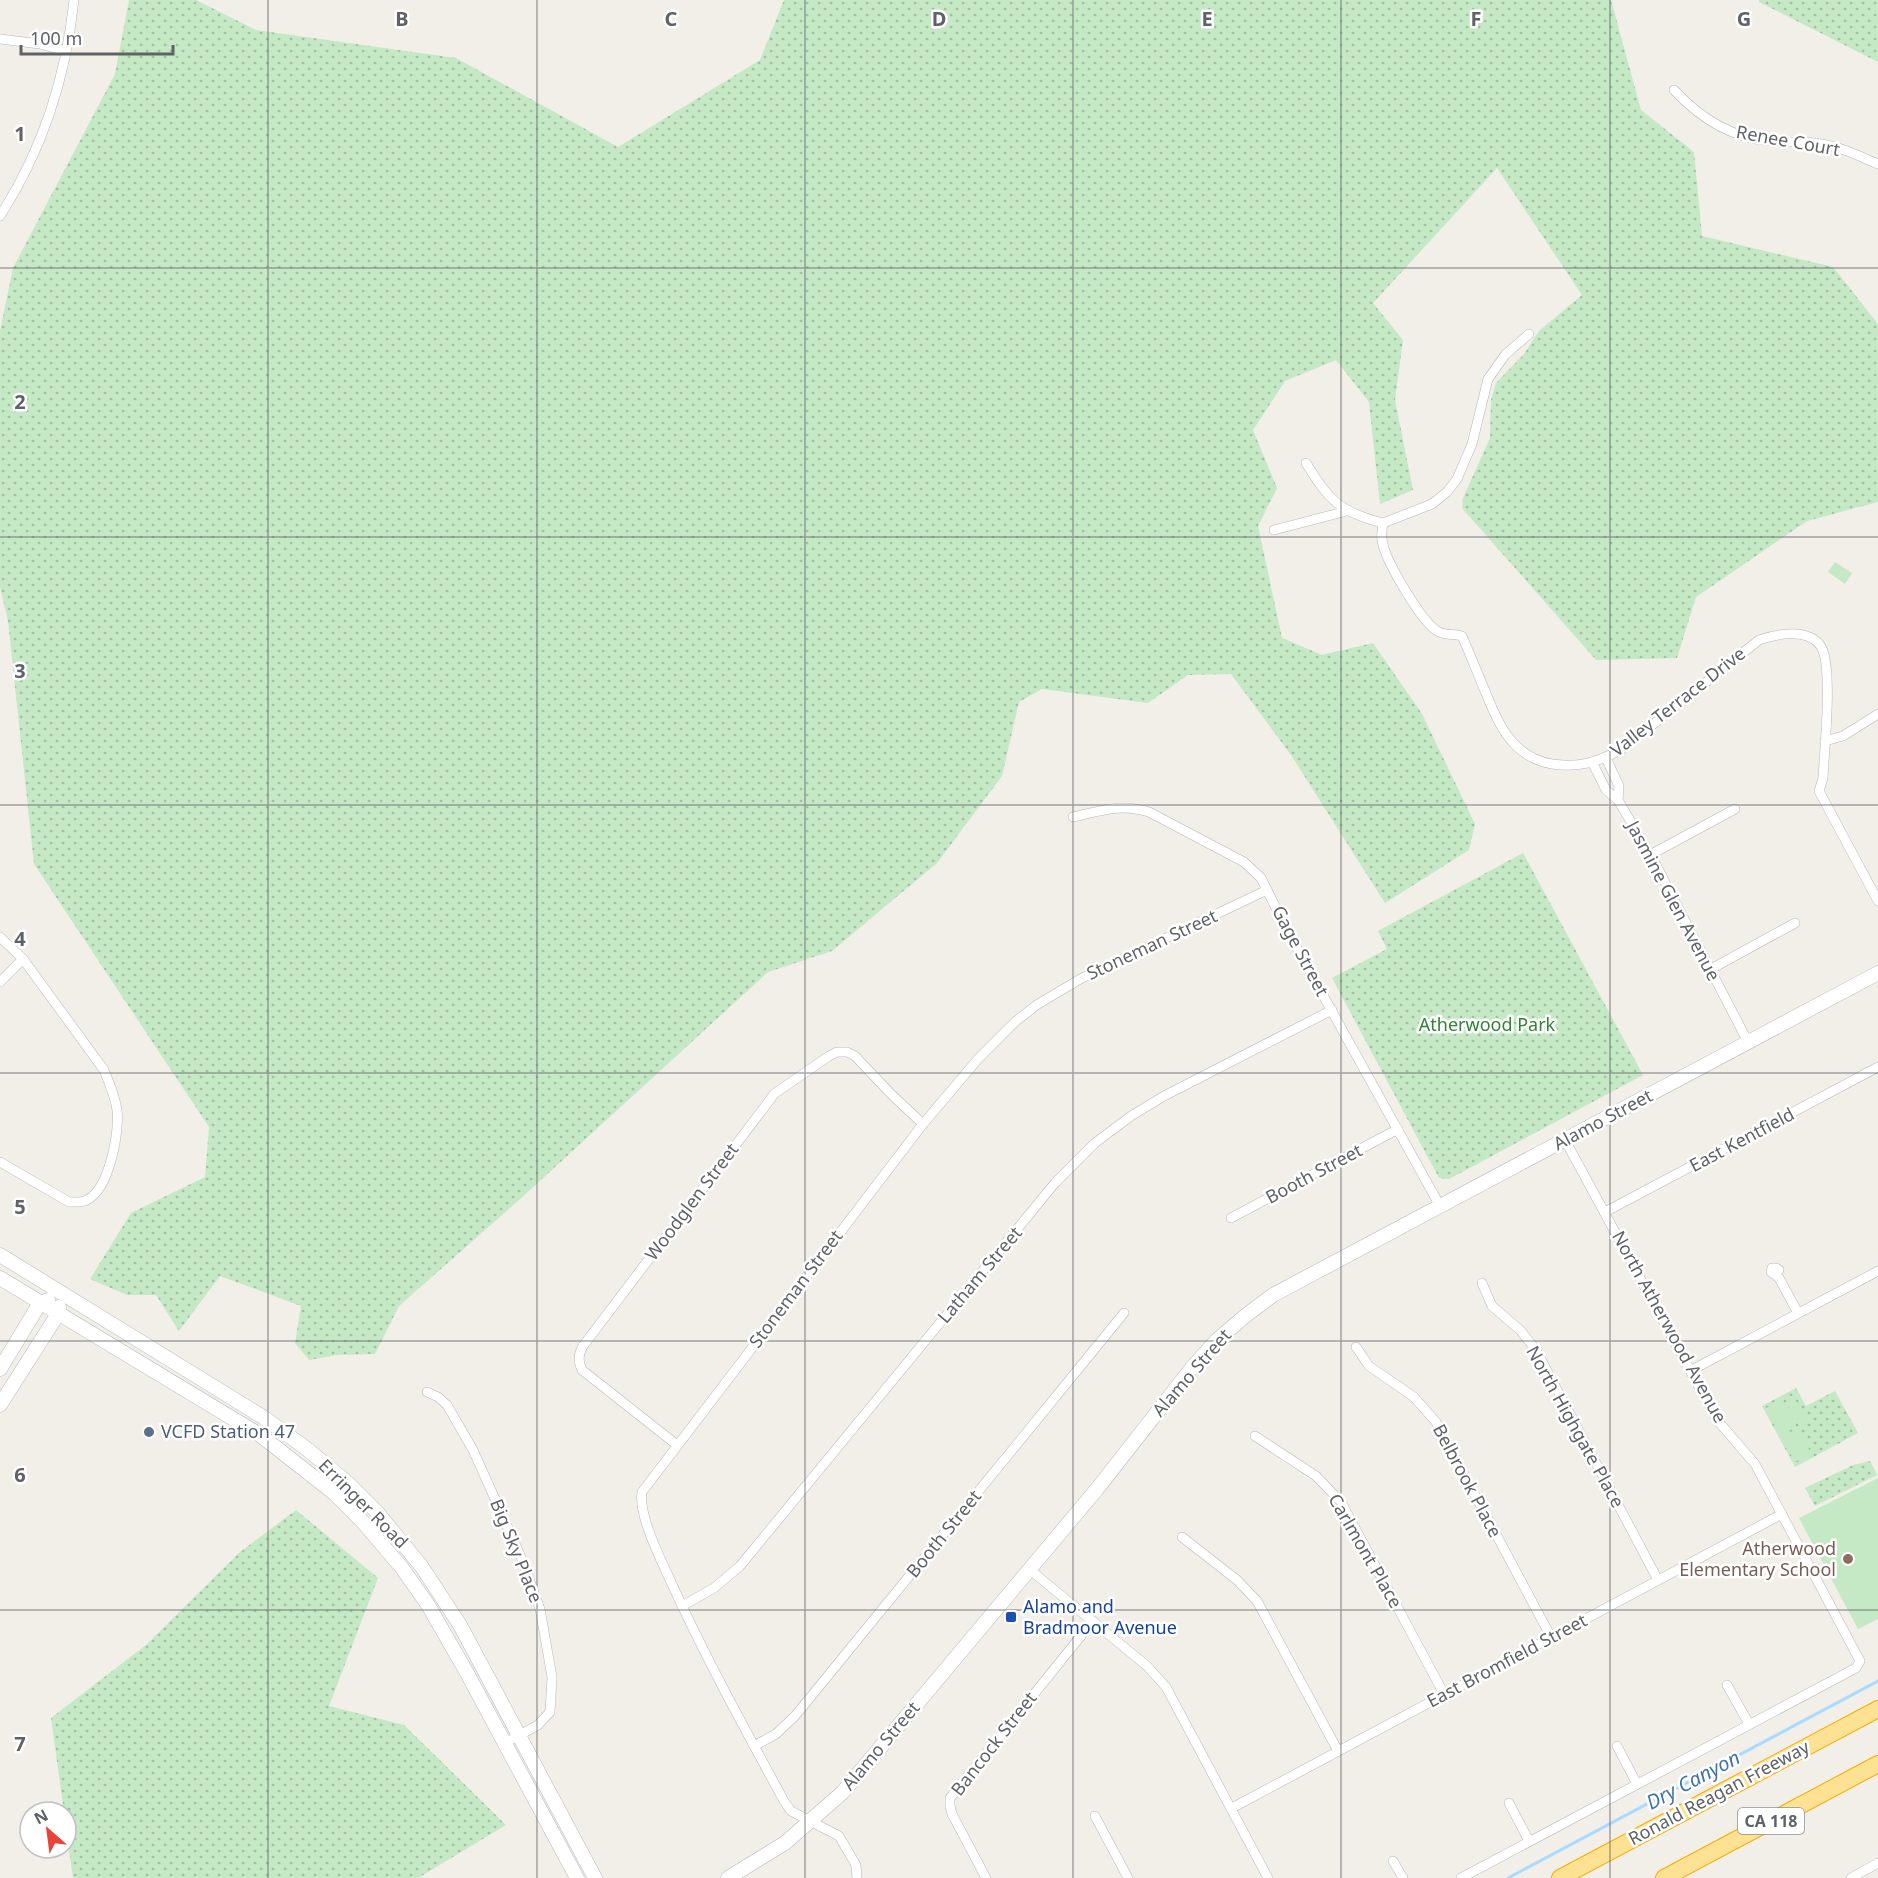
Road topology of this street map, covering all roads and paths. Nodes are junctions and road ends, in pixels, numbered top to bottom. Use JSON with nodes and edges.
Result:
{"nodes":[{"id":1,"x":74,"y":0,"type":"edge"},
{"id":2,"x":0,"y":39,"type":"edge"},
{"id":3,"x":66,"y":51,"type":"junction"},
{"id":4,"x":1674,"y":90,"type":"dead end"},
{"id":5,"x":1878,"y":164,"type":"edge"},
{"id":6,"x":0,"y":216,"type":"edge"},
{"id":7,"x":1529,"y":334,"type":"dead end"},
{"id":8,"x":1306,"y":463,"type":"dead end"},
{"id":9,"x":1347,"y":511,"type":"junction"},
{"id":10,"x":1383,"y":523,"type":"junction"},
{"id":11,"x":1274,"y":530,"type":"dead end"},
{"id":12,"x":1878,"y":714,"type":"edge"},
{"id":13,"x":1825,"y":741,"type":"junction"},
{"id":14,"x":1606,"y":758,"type":"junction"},
{"id":15,"x":1592,"y":762,"type":"junction"},
{"id":16,"x":1618,"y":800,"type":"junction"},
{"id":17,"x":1735,"y":809,"type":"dead end"},
{"id":18,"x":1072,"y":818,"type":"dead end"},
{"id":19,"x":1650,"y":855,"type":"junction"},
{"id":20,"x":1267,"y":890,"type":"junction"},
{"id":21,"x":1878,"y":902,"type":"edge"},
{"id":22,"x":1795,"y":923,"type":"dead end"},
{"id":23,"x":0,"y":937,"type":"edge"},
{"id":24,"x":23,"y":959,"type":"junction"},
{"id":25,"x":1711,"y":969,"type":"junction"},
{"id":26,"x":1878,"y":973,"type":"edge"},
{"id":27,"x":0,"y":982,"type":"edge"},
{"id":28,"x":1332,"y":1010,"type":"junction"},
{"id":29,"x":1749,"y":1042,"type":"junction"},
{"id":30,"x":1878,"y":1067,"type":"edge"},
{"id":31,"x":923,"y":1124,"type":"junction"},
{"id":32,"x":1398,"y":1129,"type":"junction"},
{"id":33,"x":1565,"y":1140,"type":"junction"},
{"id":34,"x":0,"y":1162,"type":"edge"},
{"id":35,"x":1440,"y":1206,"type":"junction"},
{"id":36,"x":1605,"y":1212,"type":"junction"},
{"id":37,"x":1231,"y":1218,"type":"dead end"},
{"id":38,"x":0,"y":1255,"type":"edge"},
{"id":39,"x":1779,"y":1270,"type":"dead end"},
{"id":40,"x":1878,"y":1271,"type":"edge"},
{"id":41,"x":0,"y":1278,"type":"edge"},
{"id":42,"x":1482,"y":1283,"type":"dead end"},
{"id":43,"x":61,"y":1294,"type":"junction"},
{"id":44,"x":40,"y":1303,"type":"junction"},
{"id":45,"x":1124,"y":1313,"type":"dead end"},
{"id":46,"x":1798,"y":1313,"type":"junction"},
{"id":47,"x":58,"y":1314,"type":"junction"},
{"id":48,"x":1356,"y":1347,"type":"dead end"},
{"id":49,"x":0,"y":1369,"type":"edge"},
{"id":50,"x":1690,"y":1371,"type":"junction"},
{"id":51,"x":427,"y":1392,"type":"dead end"},
{"id":52,"x":0,"y":1405,"type":"edge"},
{"id":53,"x":1255,"y":1436,"type":"dead end"},
{"id":54,"x":677,"y":1444,"type":"junction"},
{"id":55,"x":1782,"y":1514,"type":"junction"},
{"id":56,"x":1182,"y":1536,"type":"dead end"},
{"id":57,"x":1029,"y":1569,"type":"junction"},
{"id":58,"x":1658,"y":1580,"type":"junction"},
{"id":59,"x":682,"y":1606,"type":"junction"},
{"id":60,"x":1093,"y":1621,"type":"junction"},
{"id":61,"x":1551,"y":1637,"type":"junction"},
{"id":62,"x":1727,"y":1685,"type":"dead end"},
{"id":63,"x":1444,"y":1694,"type":"junction"},
{"id":64,"x":1878,"y":1709,"type":"edge"},
{"id":65,"x":1749,"y":1724,"type":"junction"},
{"id":66,"x":520,"y":1735,"type":"junction"},
{"id":67,"x":505,"y":1743,"type":"junction"},
{"id":68,"x":754,"y":1746,"type":"junction"},
{"id":69,"x":1617,"y":1746,"type":"dead end"},
{"id":70,"x":1338,"y":1751,"type":"junction"},
{"id":71,"x":1878,"y":1764,"type":"edge"},
{"id":72,"x":1637,"y":1784,"type":"junction"},
{"id":73,"x":1509,"y":1803,"type":"dead end"},
{"id":74,"x":1232,"y":1808,"type":"junction"},
{"id":75,"x":1095,"y":1816,"type":"dead end"},
{"id":76,"x":811,"y":1821,"type":"junction"},
{"id":77,"x":1529,"y":1841,"type":"junction"},
{"id":78,"x":1394,"y":1861,"type":"dead end"},
{"id":79,"x":1878,"y":1863,"type":"edge"},
{"id":80,"x":577,"y":1878,"type":"edge"},
{"id":81,"x":596,"y":1878,"type":"edge"},
{"id":82,"x":728,"y":1878,"type":"edge"},
{"id":83,"x":857,"y":1878,"type":"edge"},
{"id":84,"x":986,"y":1878,"type":"edge"},
{"id":85,"x":1128,"y":1878,"type":"edge"},
{"id":86,"x":1268,"y":1878,"type":"edge"},
{"id":87,"x":1403,"y":1878,"type":"edge"},
{"id":88,"x":1461,"y":1878,"type":"edge"},
{"id":89,"x":1560,"y":1878,"type":"edge"},
{"id":90,"x":1664,"y":1878,"type":"edge"},
{"id":91,"x":1851,"y":1878,"type":"edge"}],
"edges":[{"from":1,"to":3,"type":"street"},
{"from":2,"to":3,"type":"street"},
{"from":3,"to":6,"type":"street"},
{"from":4,"to":5,"type":"street","name":"Renee Court"},
{"from":7,"to":10,"type":"street"},
{"from":8,"to":9,"type":"street"},
{"from":9,"to":10,"type":"street"},
{"from":9,"to":11,"type":"street"},
{"from":10,"to":15,"type":"street","name":"Valley Terrace Drive"},
{"from":12,"to":13,"type":"street"},
{"from":13,"to":14,"type":"street","name":"Valley Terrace Drive"},
{"from":13,"to":21,"type":"street"},
{"from":14,"to":15,"type":"street","name":"Valley Terrace Drive"},
{"from":14,"to":16,"type":"street","name":"Jasmine Glen Avenue"},
{"from":15,"to":16,"type":"street"},
{"from":16,"to":19,"type":"street","name":"Jasmine Glen Avenue"},
{"from":17,"to":19,"type":"street"},
{"from":18,"to":20,"type":"street","name":"Gage Street"},
{"from":19,"to":25,"type":"street","name":"Jasmine Glen Avenue"},
{"from":20,"to":28,"type":"street","name":"Gage Street"},
{"from":20,"to":31,"type":"street","name":"Stoneman Street"},
{"from":22,"to":25,"type":"street"},
{"from":23,"to":24,"type":"street"},
{"from":24,"to":27,"type":"street"},
{"from":24,"to":34,"type":"street"},
{"from":25,"to":29,"type":"street","name":"Jasmine Glen Avenue"},
{"from":26,"to":29,"type":"main road","name":"Alamo Street"},
{"from":28,"to":32,"type":"street","name":"Gage Street"},
{"from":28,"to":59,"type":"street","name":"Latham Street"},
{"from":29,"to":33,"type":"main road","name":"Alamo Street"},
{"from":30,"to":36,"type":"street","name":"East Kentfield"},
{"from":31,"to":54,"type":"street","name":"Stoneman Street"},
{"from":31,"to":54,"type":"street","name":"Woodglen Street"},
{"from":32,"to":35,"type":"street","name":"Gage Street"},
{"from":32,"to":37,"type":"street","name":"Booth Street"},
{"from":33,"to":35,"type":"main road","name":"Alamo Street"},
{"from":33,"to":36,"type":"street","name":"North Atherwood Avenue"},
{"from":35,"to":57,"type":"main road","name":"Alamo Street"},
{"from":36,"to":50,"type":"street","name":"North Atherwood Avenue"},
{"from":38,"to":43,"type":"main road","name":"Erringer Road"},
{"from":39,"to":46,"type":"street"},
{"from":40,"to":46,"type":"street"},
{"from":41,"to":44,"type":"main road","name":"Erringer Road"},
{"from":42,"to":58,"type":"street","name":"North Highgate Place"},
{"from":43,"to":44,"type":"main road"},
{"from":43,"to":47,"type":"main road"},
{"from":43,"to":66,"type":"main road","name":"Erringer Road"},
{"from":44,"to":47,"type":"main road","name":"Erringer Road"},
{"from":44,"to":49,"type":"main road"},
{"from":45,"to":68,"type":"street","name":"Booth Street"},
{"from":46,"to":50,"type":"street"},
{"from":47,"to":52,"type":"main road"},
{"from":47,"to":67,"type":"main road","name":"Erringer Road"},
{"from":48,"to":61,"type":"street","name":"Belbrook Place"},
{"from":50,"to":55,"type":"street","name":"North Atherwood Avenue"},
{"from":51,"to":66,"type":"street","name":"Big Sky Place"},
{"from":53,"to":63,"type":"street","name":"Carlmont Place"},
{"from":54,"to":59,"type":"street","name":"Stoneman Street"},
{"from":55,"to":58,"type":"street","name":"East Bromfield Street"},
{"from":55,"to":65,"type":"street","name":"North Atherwood Avenue"},
{"from":56,"to":70,"type":"street"},
{"from":57,"to":60,"type":"street"},
{"from":57,"to":76,"type":"main road","name":"Alamo Street"},
{"from":58,"to":61,"type":"street","name":"East Bromfield Street"},
{"from":59,"to":68,"type":"street","name":"Stoneman Street"},
{"from":60,"to":74,"type":"street"},
{"from":60,"to":84,"type":"street","name":"Bancock Street"},
{"from":61,"to":63,"type":"street","name":"East Bromfield Street"},
{"from":62,"to":65,"type":"street"},
{"from":63,"to":70,"type":"street","name":"East Bromfield Street"},
{"from":64,"to":89,"type":"highway","name":"Ronald Reagan Freeway","number":"CA 118"},
{"from":65,"to":72,"type":"street"},
{"from":66,"to":67,"type":"street","name":"Big Sky Place"},
{"from":66,"to":81,"type":"main road","name":"Erringer Road"},
{"from":67,"to":80,"type":"main road","name":"Erringer Road"},
{"from":68,"to":76,"type":"street","name":"Stoneman Street"},
{"from":69,"to":72,"type":"street"},
{"from":70,"to":74,"type":"street","name":"East Bromfield Street"},
{"from":71,"to":90,"type":"highway","number":"CA 118"},
{"from":72,"to":77,"type":"street"},
{"from":73,"to":77,"type":"street"},
{"from":74,"to":86,"type":"street"},
{"from":75,"to":85,"type":"street"},
{"from":76,"to":82,"type":"main road","name":"Alamo Street"},
{"from":76,"to":83,"type":"street","name":"Stoneman Street"},
{"from":77,"to":88,"type":"street"},
{"from":78,"to":87,"type":"street"},
{"from":79,"to":91,"type":"street"}]}
